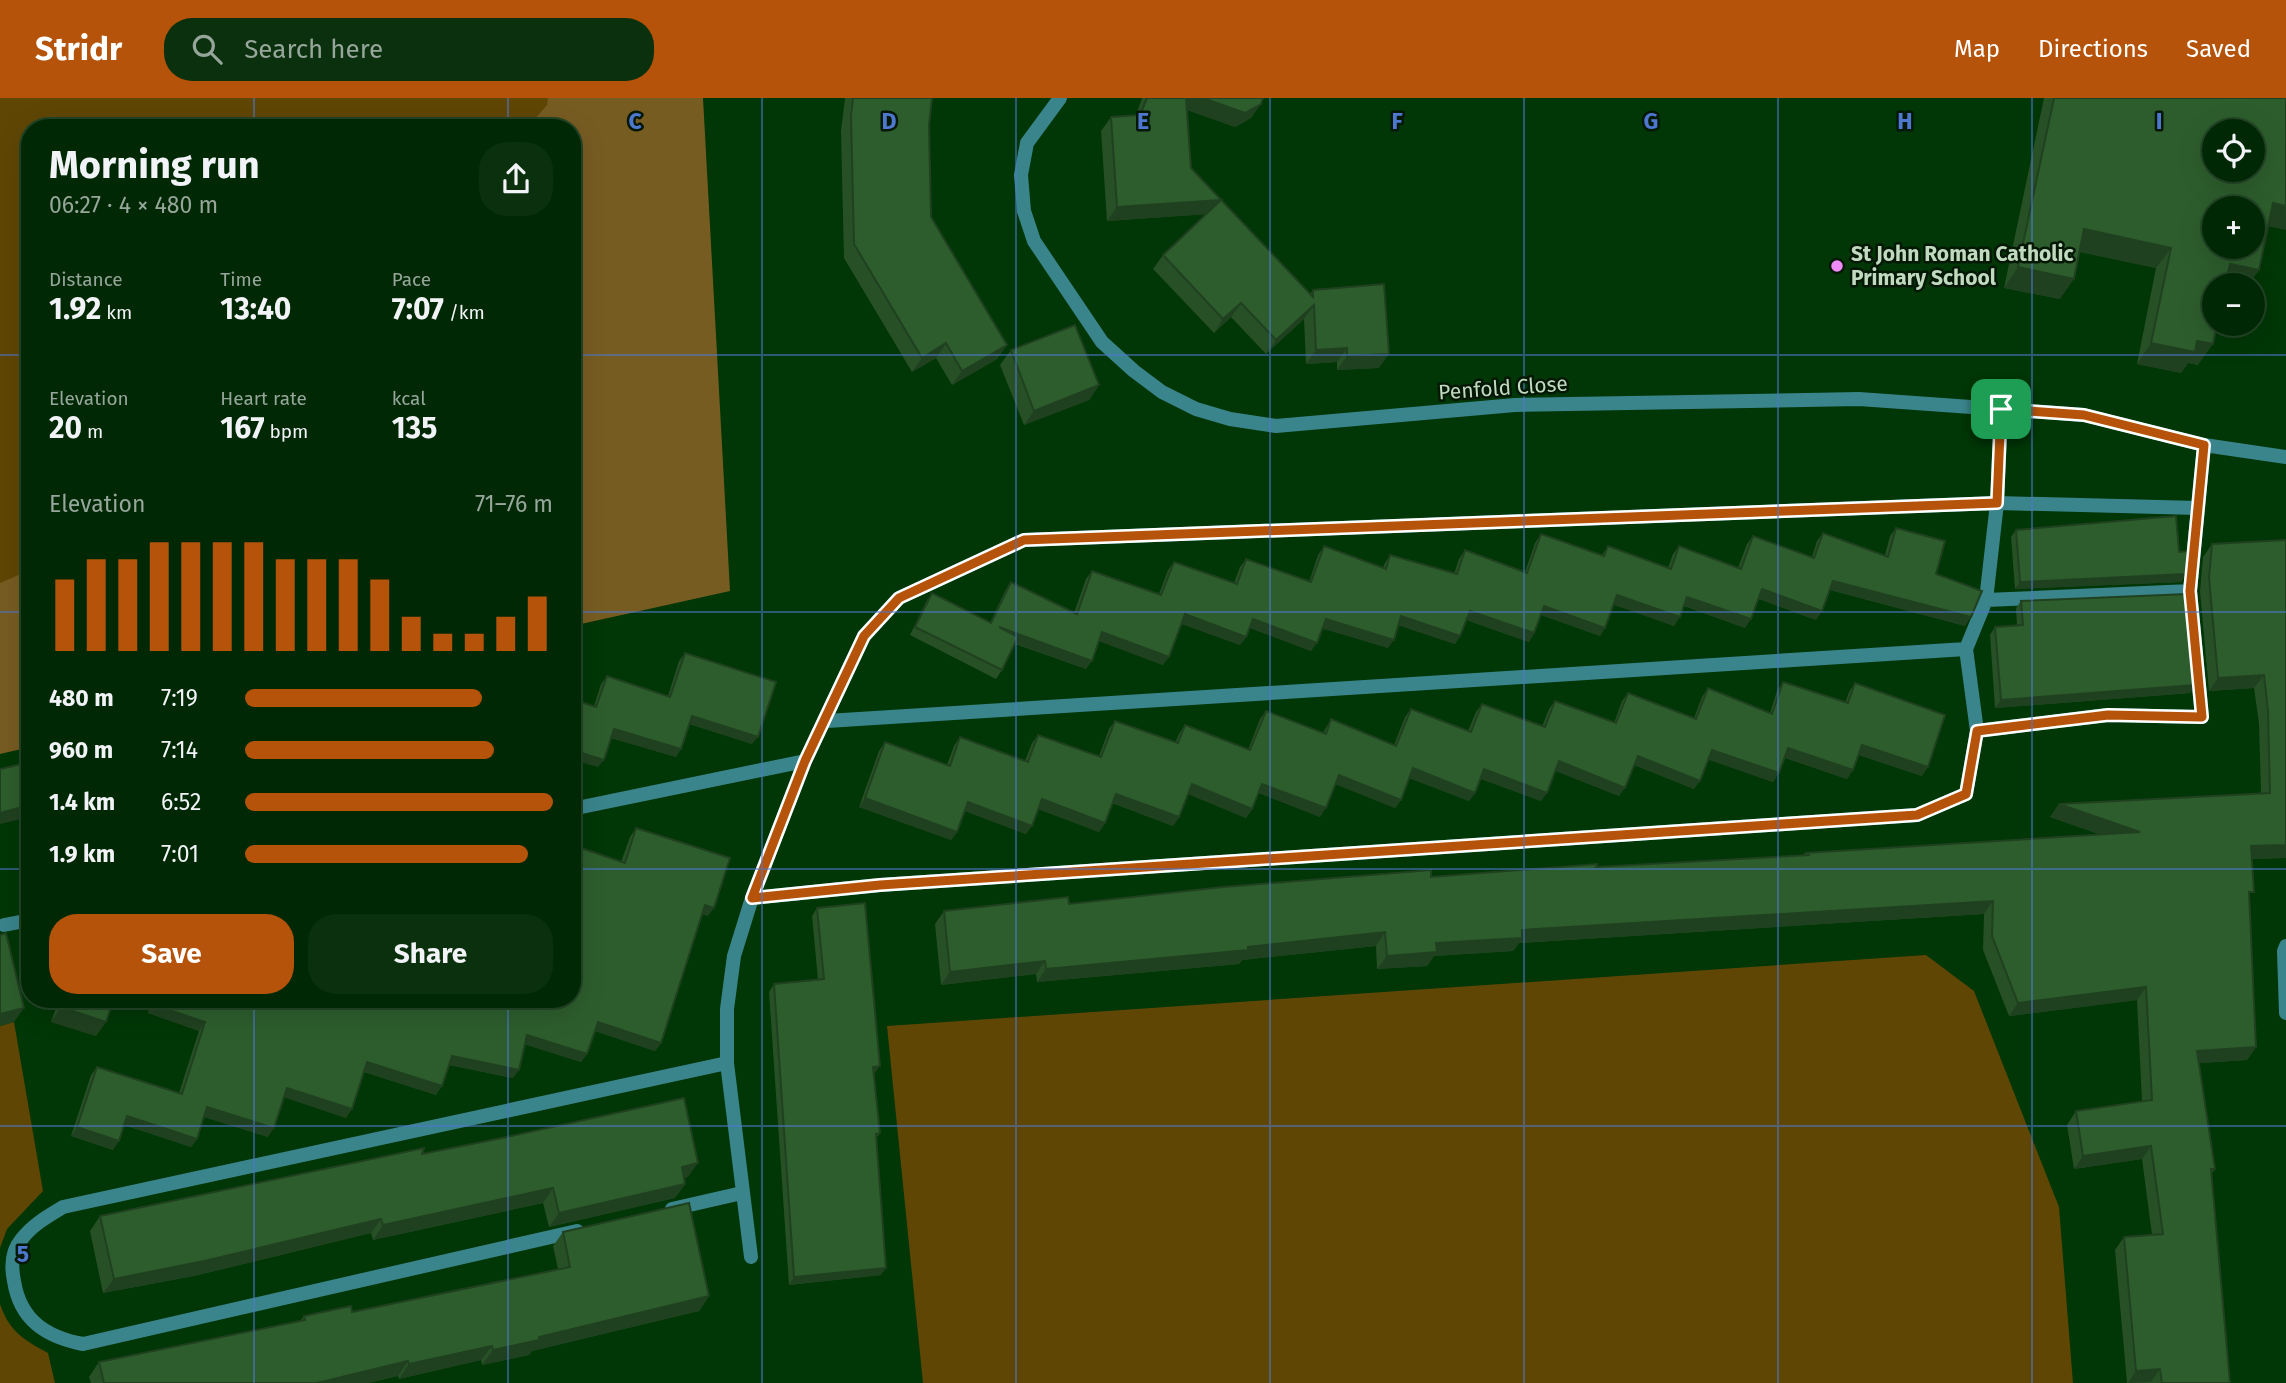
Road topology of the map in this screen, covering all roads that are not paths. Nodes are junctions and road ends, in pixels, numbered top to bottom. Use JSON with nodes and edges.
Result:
{"nodes":[{"id":1,"x":1060,"y":98,"type":"edge"},
{"id":2,"x":2001,"y":409,"type":"junction"},
{"id":3,"x":2204,"y":445,"type":"junction"},
{"id":4,"x":2286,"y":457,"type":"edge"},
{"id":5,"x":1997,"y":503,"type":"junction"},
{"id":6,"x":2198,"y":508,"type":"junction"},
{"id":7,"x":2190,"y":591,"type":"junction"},
{"id":8,"x":1986,"y":600,"type":"junction"},
{"id":9,"x":1966,"y":649,"type":"junction"},
{"id":10,"x":827,"y":721,"type":"junction"},
{"id":11,"x":1977,"y":731,"type":"junction"},
{"id":12,"x":805,"y":761,"type":"junction"},
{"id":13,"x":581,"y":807,"type":"edge"},
{"id":14,"x":752,"y":898,"type":"junction"},
{"id":15,"x":21,"y":922,"type":"edge"},
{"id":16,"x":4,"y":925,"type":"dead end"},
{"id":17,"x":2286,"y":946,"type":"edge"},
{"id":18,"x":2286,"y":1013,"type":"edge"},
{"id":19,"x":727,"y":1063,"type":"junction"},
{"id":20,"x":742,"y":1193,"type":"junction"},
{"id":21,"x":661,"y":1212,"type":"edge"},
{"id":22,"x":593,"y":1227,"type":"edge"},
{"id":23,"x":751,"y":1257,"type":"dead end"}],
"edges":[{"from":1,"to":2,"type":"street","name":"Penfold Close"},
{"from":2,"to":3,"type":"street","name":"Penfold Close"},
{"from":2,"to":5,"type":"street"},
{"from":3,"to":4,"type":"street","name":"Penfold Close"},
{"from":3,"to":6,"type":"street"},
{"from":5,"to":6,"type":"street"},
{"from":5,"to":8,"type":"street"},
{"from":5,"to":10,"type":"street"},
{"from":6,"to":7,"type":"street"},
{"from":7,"to":8,"type":"street"},
{"from":7,"to":11,"type":"street"},
{"from":8,"to":9,"type":"street"},
{"from":9,"to":10,"type":"street"},
{"from":9,"to":11,"type":"street"},
{"from":10,"to":12,"type":"street"},
{"from":11,"to":14,"type":"street"},
{"from":12,"to":13,"type":"street"},
{"from":12,"to":14,"type":"street"},
{"from":14,"to":19,"type":"street"},
{"from":15,"to":16,"type":"street"},
{"from":17,"to":18,"type":"street"},
{"from":19,"to":20,"type":"street"},
{"from":19,"to":22,"type":"street"},
{"from":20,"to":21,"type":"street"},
{"from":20,"to":23,"type":"street"}]}
